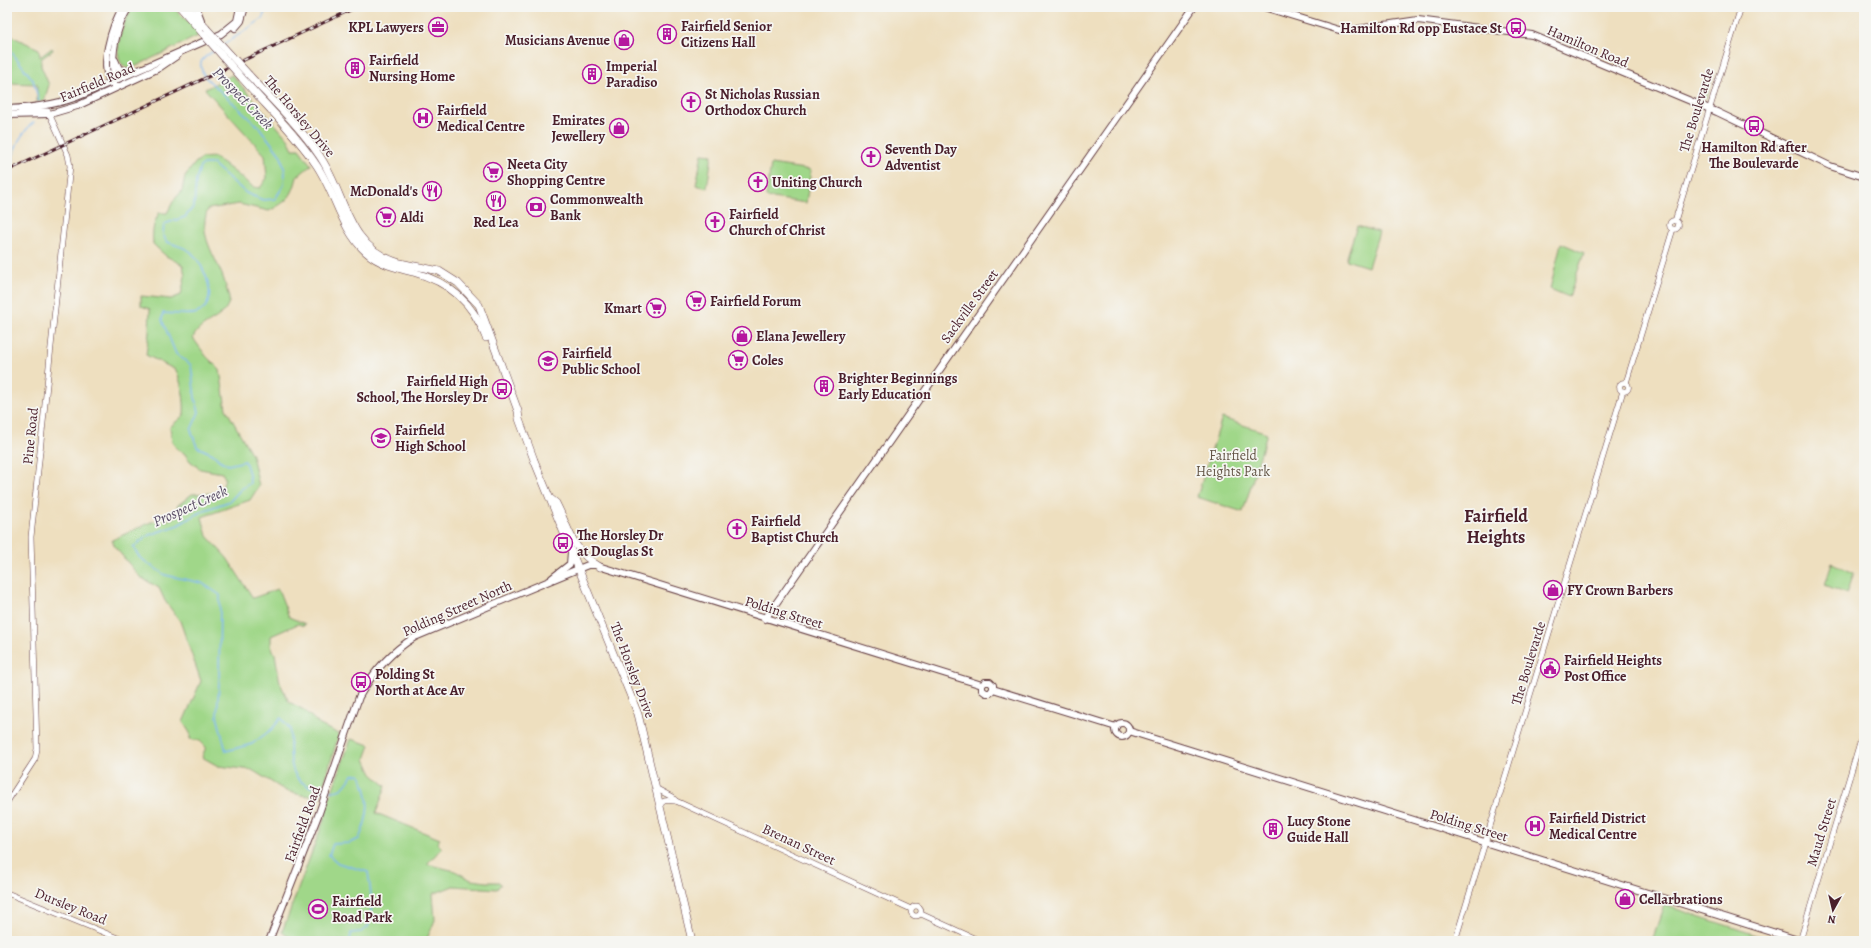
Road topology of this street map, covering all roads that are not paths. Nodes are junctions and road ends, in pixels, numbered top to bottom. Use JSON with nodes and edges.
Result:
{"nodes":[{"id":1,"x":123,"y":7,"type":"edge"},
{"id":2,"x":129,"y":7,"type":"edge"},
{"id":3,"x":179,"y":7,"type":"edge"},
{"id":4,"x":187,"y":7,"type":"edge"},
{"id":5,"x":196,"y":7,"type":"edge"},
{"id":6,"x":236,"y":7,"type":"edge"},
{"id":7,"x":240,"y":7,"type":"edge"},
{"id":8,"x":245,"y":7,"type":"edge"},
{"id":9,"x":1194,"y":7,"type":"edge"},
{"id":10,"x":1264,"y":7,"type":"edge"},
{"id":11,"x":1741,"y":7,"type":"edge"},
{"id":12,"x":228,"y":28,"type":"junction"},
{"id":13,"x":205,"y":31,"type":"junction"},
{"id":14,"x":220,"y":34,"type":"junction"},
{"id":15,"x":190,"y":48,"type":"junction"},
{"id":16,"x":114,"y":50,"type":"junction"},
{"id":17,"x":106,"y":66,"type":"junction"},
{"id":18,"x":132,"y":72,"type":"junction"},
{"id":19,"x":113,"y":83,"type":"junction"},
{"id":20,"x":121,"y":86,"type":"junction"},
{"id":21,"x":98,"y":88,"type":"junction"},
{"id":22,"x":109,"y":91,"type":"junction"},
{"id":23,"x":7,"y":109,"type":"edge"},
{"id":24,"x":1709,"y":110,"type":"junction"},
{"id":25,"x":50,"y":114,"type":"junction"},
{"id":26,"x":7,"y":115,"type":"edge"},
{"id":27,"x":1864,"y":177,"type":"edge"},
{"id":28,"x":549,"y":498,"type":"junction"},
{"id":29,"x":571,"y":551,"type":"junction"},
{"id":30,"x":600,"y":567,"type":"junction"},
{"id":31,"x":578,"y":568,"type":"junction"},
{"id":32,"x":549,"y":580,"type":"junction"},
{"id":33,"x":765,"y":619,"type":"junction"},
{"id":34,"x":353,"y":713,"type":"joint"},
{"id":35,"x":1116,"y":727,"type":"junction"},
{"id":36,"x":1864,"y":729,"type":"edge"},
{"id":37,"x":1129,"y":731,"type":"junction"},
{"id":38,"x":656,"y":789,"type":"junction"},
{"id":39,"x":676,"y":801,"type":"junction"},
{"id":40,"x":7,"y":802,"type":"edge"},
{"id":41,"x":660,"y":806,"type":"junction"},
{"id":42,"x":1486,"y":843,"type":"junction"},
{"id":43,"x":7,"y":893,"type":"edge"},
{"id":44,"x":125,"y":941,"type":"edge"},
{"id":45,"x":269,"y":941,"type":"edge"},
{"id":46,"x":692,"y":941,"type":"edge"},
{"id":47,"x":980,"y":941,"type":"edge"},
{"id":48,"x":1455,"y":941,"type":"edge"},
{"id":49,"x":1800,"y":941,"type":"edge"}],
"edges":[{"from":1,"to":17,"type":"main road"},
{"from":2,"to":16,"type":"main road"},
{"from":3,"to":13,"type":"main road"},
{"from":4,"to":13,"type":"main road","name":"The Horsley Drive"},
{"from":5,"to":13,"type":"main road"},
{"from":6,"to":12,"type":"main road"},
{"from":7,"to":12,"type":"main road"},
{"from":8,"to":14,"type":"main road"},
{"from":9,"to":33,"type":"main road","name":"Sackville Street"},
{"from":10,"to":24,"type":"main road","name":"Hamilton Road"},
{"from":11,"to":24,"type":"street","name":"The Boulevarde"},
{"from":12,"to":14,"type":"main road"},
{"from":13,"to":28,"type":"main road","name":"The Horsley Drive","bridge":true},
{"from":14,"to":15,"type":"main road","name":"Fairfield Road"},
{"from":15,"to":18,"type":"main road","name":"Fairfield Road"},
{"from":15,"to":20,"type":"main road","name":"Fairfield Road"},
{"from":16,"to":18,"type":"main road"},
{"from":16,"to":19,"type":"main road"},
{"from":17,"to":19,"type":"main road"},
{"from":17,"to":21,"type":"main road"},
{"from":18,"to":19,"type":"main road","name":"Fairfield Road"},
{"from":19,"to":20,"type":"main road"},
{"from":19,"to":21,"type":"main road","name":"Fairfield Road"},
{"from":19,"to":22,"type":"main road"},
{"from":20,"to":22,"type":"main road","name":"Fairfield Road"},
{"from":21,"to":23,"type":"main road","name":"Fairfield Road"},
{"from":22,"to":25,"type":"main road","name":"Fairfield Road"},
{"from":23,"to":25,"type":"street"},
{"from":24,"to":27,"type":"main road","name":"Hamilton Road"},
{"from":24,"to":42,"type":"street","name":"The Boulevarde"},
{"from":25,"to":26,"type":"main road","name":"Fairfield Road"},
{"from":25,"to":40,"type":"street","name":"Pine Road"},
{"from":28,"to":29,"type":"main road","name":"The Horsley Drive"},
{"from":28,"to":30,"type":"main road"},
{"from":29,"to":31,"type":"main road","name":"The Horsley Drive"},
{"from":29,"to":32,"type":"main road"},
{"from":30,"to":31,"type":"main road","name":"Polding Street"},
{"from":30,"to":33,"type":"main road","name":"Polding Street"},
{"from":31,"to":32,"type":"main road","name":"Polding Street North"},
{"from":31,"to":38,"type":"main road","name":"The Horsley Drive"},
{"from":32,"to":34,"type":"main road","name":"Polding Street North"},
{"from":33,"to":35,"type":"main road","name":"Polding Street"},
{"from":34,"to":45,"type":"main road","name":"Fairfield Road"},
{"from":35,"to":37,"type":"main road"},
{"from":35,"to":37,"type":"main road"},
{"from":36,"to":49,"type":"street","name":"Maud Street"},
{"from":37,"to":42,"type":"main road","name":"Polding Street"},
{"from":38,"to":39,"type":"street","name":"Brenan Street"},
{"from":38,"to":41,"type":"main road","name":"The Horsley Drive"},
{"from":39,"to":41,"type":"street"},
{"from":39,"to":47,"type":"street","name":"Brenan Street"},
{"from":41,"to":46,"type":"main road","name":"The Horsley Drive"},
{"from":42,"to":48,"type":"street","name":"The Boulevarde"},
{"from":42,"to":49,"type":"main road","name":"Polding Street"},
{"from":43,"to":44,"type":"street","name":"Dursley Road"}]}
